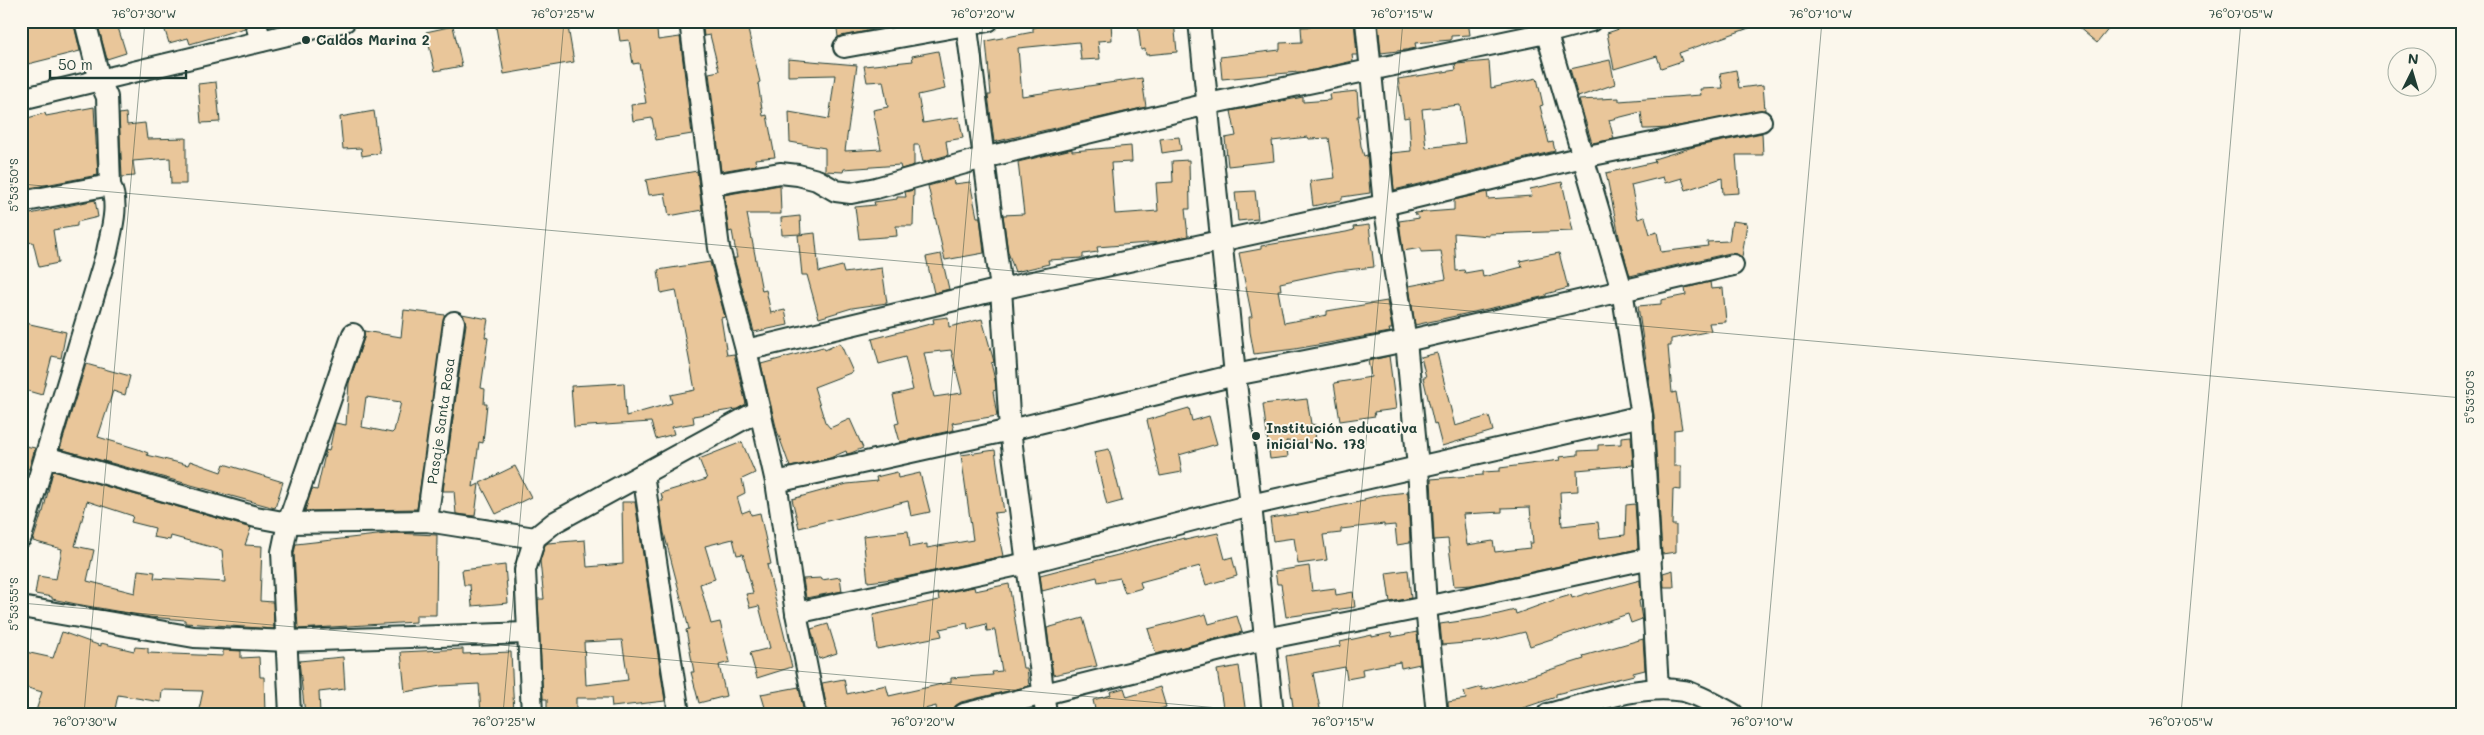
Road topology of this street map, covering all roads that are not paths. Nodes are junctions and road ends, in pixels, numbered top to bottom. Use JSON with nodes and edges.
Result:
{"nodes":[{"id":1,"x":85,"y":21,"type":"edge"},
{"id":2,"x":255,"y":21,"type":"edge"},
{"id":3,"x":346,"y":21,"type":"edge"},
{"id":4,"x":690,"y":21,"type":"edge"},
{"id":5,"x":988,"y":21,"type":"edge"},
{"id":6,"x":1200,"y":21,"type":"edge"},
{"id":7,"x":1366,"y":21,"type":"edge"},
{"id":8,"x":1591,"y":21,"type":"edge"},
{"id":9,"x":966,"y":24,"type":"edge"},
{"id":10,"x":1545,"y":27,"type":"edge"},
{"id":11,"x":261,"y":41,"type":"junction"},
{"id":12,"x":844,"y":47,"type":"dead end"},
{"id":13,"x":1370,"y":71,"type":"junction"},
{"id":14,"x":100,"y":81,"type":"junction"},
{"id":15,"x":21,"y":100,"type":"edge"},
{"id":16,"x":1208,"y":104,"type":"junction"},
{"id":17,"x":1761,"y":121,"type":"dead end"},
{"id":18,"x":984,"y":158,"type":"junction"},
{"id":19,"x":1584,"y":158,"type":"junction"},
{"id":20,"x":110,"y":185,"type":"junction"},
{"id":21,"x":711,"y":185,"type":"junction"},
{"id":22,"x":21,"y":202,"type":"edge"},
{"id":23,"x":1384,"y":205,"type":"junction"},
{"id":24,"x":1222,"y":240,"type":"junction"},
{"id":25,"x":1732,"y":266,"type":"dead end"},
{"id":26,"x":1001,"y":289,"type":"junction"},
{"id":27,"x":1622,"y":290,"type":"junction"},
{"id":28,"x":454,"y":322,"type":"dead end"},
{"id":29,"x":353,"y":334,"type":"dead end"},
{"id":30,"x":1406,"y":341,"type":"junction"},
{"id":31,"x":746,"y":350,"type":"junction"},
{"id":32,"x":1235,"y":375,"type":"junction"},
{"id":33,"x":760,"y":410,"type":"junction"},
{"id":34,"x":1642,"y":416,"type":"junction"},
{"id":35,"x":1010,"y":430,"type":"junction"},
{"id":36,"x":46,"y":457,"type":"junction"},
{"id":37,"x":1418,"y":468,"type":"junction"},
{"id":38,"x":643,"y":474,"type":"junction"},
{"id":39,"x":776,"y":482,"type":"junction"},
{"id":40,"x":1252,"y":505,"type":"junction"},
{"id":41,"x":427,"y":521,"type":"junction"},
{"id":42,"x":288,"y":523,"type":"junction"},
{"id":43,"x":21,"y":537,"type":"edge"},
{"id":44,"x":536,"y":538,"type":"junction"},
{"id":45,"x":1651,"y":558,"type":"junction"},
{"id":46,"x":1027,"y":563,"type":"junction"},
{"id":47,"x":21,"y":607,"type":"edge"},
{"id":48,"x":1426,"y":608,"type":"junction"},
{"id":49,"x":796,"y":613,"type":"junction"},
{"id":50,"x":528,"y":633,"type":"junction"},
{"id":51,"x":1265,"y":639,"type":"junction"},
{"id":52,"x":288,"y":641,"type":"junction"},
{"id":53,"x":1658,"y":688,"type":"junction"},
{"id":54,"x":1045,"y":704,"type":"edge"},
{"id":55,"x":290,"y":714,"type":"edge"},
{"id":56,"x":532,"y":714,"type":"edge"},
{"id":57,"x":680,"y":714,"type":"edge"},
{"id":58,"x":816,"y":714,"type":"edge"},
{"id":59,"x":964,"y":714,"type":"edge"},
{"id":60,"x":1273,"y":714,"type":"edge"},
{"id":61,"x":1437,"y":714,"type":"edge"},
{"id":62,"x":1548,"y":714,"type":"edge"},
{"id":63,"x":1733,"y":714,"type":"edge"}],
"edges":[{"from":1,"to":14,"type":"street"},
{"from":2,"to":11,"type":"street"},
{"from":3,"to":11,"type":"street"},
{"from":4,"to":21,"type":"street"},
{"from":5,"to":9,"type":"street"},
{"from":6,"to":16,"type":"street"},
{"from":7,"to":13,"type":"street"},
{"from":8,"to":10,"type":"street"},
{"from":9,"to":12,"type":"street"},
{"from":9,"to":18,"type":"street"},
{"from":10,"to":13,"type":"street"},
{"from":10,"to":19,"type":"street"},
{"from":11,"to":14,"type":"street"},
{"from":13,"to":16,"type":"street"},
{"from":13,"to":23,"type":"street"},
{"from":14,"to":15,"type":"street"},
{"from":14,"to":20,"type":"street"},
{"from":16,"to":18,"type":"street"},
{"from":16,"to":24,"type":"street"},
{"from":17,"to":19,"type":"street"},
{"from":18,"to":21,"type":"street"},
{"from":18,"to":26,"type":"street"},
{"from":19,"to":23,"type":"street"},
{"from":19,"to":27,"type":"street"},
{"from":20,"to":22,"type":"street"},
{"from":20,"to":36,"type":"street"},
{"from":21,"to":31,"type":"street"},
{"from":23,"to":24,"type":"street"},
{"from":23,"to":30,"type":"street"},
{"from":24,"to":26,"type":"street"},
{"from":24,"to":32,"type":"street"},
{"from":25,"to":27,"type":"street"},
{"from":26,"to":31,"type":"street"},
{"from":26,"to":35,"type":"street"},
{"from":27,"to":30,"type":"street"},
{"from":27,"to":34,"type":"street"},
{"from":28,"to":41,"type":"street","name":"Pasaje Santa Rosa"},
{"from":29,"to":42,"type":"street"},
{"from":30,"to":32,"type":"street"},
{"from":30,"to":37,"type":"street"},
{"from":31,"to":33,"type":"street"},
{"from":32,"to":35,"type":"street"},
{"from":32,"to":40,"type":"street"},
{"from":33,"to":38,"type":"street"},
{"from":33,"to":39,"type":"street"},
{"from":34,"to":37,"type":"street"},
{"from":34,"to":45,"type":"street"},
{"from":35,"to":39,"type":"street"},
{"from":35,"to":46,"type":"street"},
{"from":36,"to":42,"type":"street"},
{"from":36,"to":43,"type":"street"},
{"from":37,"to":40,"type":"street"},
{"from":37,"to":48,"type":"street"},
{"from":38,"to":44,"type":"street"},
{"from":38,"to":57,"type":"street"},
{"from":39,"to":49,"type":"street"},
{"from":40,"to":46,"type":"street"},
{"from":40,"to":51,"type":"street"},
{"from":41,"to":42,"type":"street"},
{"from":41,"to":44,"type":"street"},
{"from":42,"to":52,"type":"street"},
{"from":44,"to":50,"type":"street"},
{"from":45,"to":48,"type":"street"},
{"from":45,"to":53,"type":"street"},
{"from":46,"to":49,"type":"street"},
{"from":46,"to":54,"type":"street"},
{"from":47,"to":52,"type":"street"},
{"from":48,"to":51,"type":"street"},
{"from":48,"to":61,"type":"street"},
{"from":49,"to":58,"type":"street"},
{"from":50,"to":52,"type":"street"},
{"from":50,"to":56,"type":"street"},
{"from":51,"to":54,"type":"street"},
{"from":51,"to":60,"type":"street"},
{"from":52,"to":55,"type":"street"},
{"from":53,"to":62,"type":"street"},
{"from":53,"to":63,"type":"street"},
{"from":54,"to":59,"type":"street"}]}
